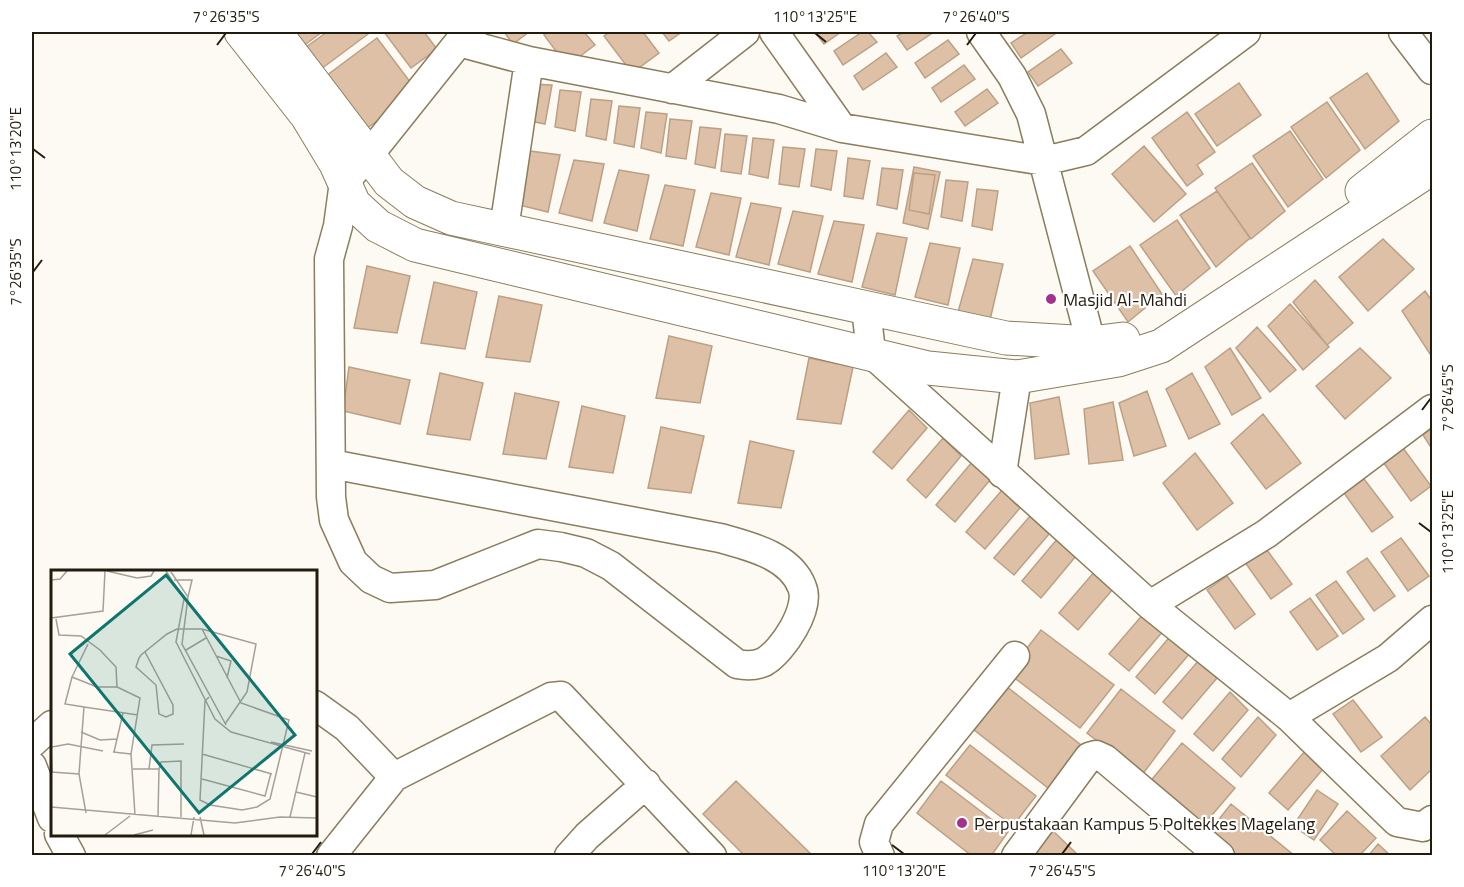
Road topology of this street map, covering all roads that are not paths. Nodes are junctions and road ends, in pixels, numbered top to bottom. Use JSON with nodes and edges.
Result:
{"nodes":[{"id":1,"x":241,"y":32,"type":"edge"},
{"id":2,"x":275,"y":32,"type":"edge"},
{"id":3,"x":745,"y":32,"type":"edge"},
{"id":4,"x":774,"y":32,"type":"edge"},
{"id":5,"x":981,"y":32,"type":"edge"},
{"id":6,"x":1246,"y":32,"type":"edge"},
{"id":7,"x":1403,"y":32,"type":"edge"},
{"id":8,"x":465,"y":37,"type":"edge"},
{"id":9,"x":529,"y":61,"type":"junction"},
{"id":10,"x":1432,"y":70,"type":"edge"},
{"id":11,"x":672,"y":88,"type":"junction"},
{"id":12,"x":842,"y":128,"type":"junction"},
{"id":13,"x":1432,"y":136,"type":"edge"},
{"id":14,"x":368,"y":156,"type":"junction"},
{"id":15,"x":1044,"y":161,"type":"junction"},
{"id":16,"x":1432,"y":168,"type":"edge"},
{"id":17,"x":344,"y":182,"type":"junction"},
{"id":18,"x":504,"y":229,"type":"junction"},
{"id":19,"x":866,"y":306,"type":"junction"},
{"id":20,"x":1091,"y":343,"type":"junction"},
{"id":21,"x":871,"y":353,"type":"junction"},
{"id":22,"x":1017,"y":377,"type":"junction"},
{"id":23,"x":1432,"y":409,"type":"edge"},
{"id":24,"x":331,"y":465,"type":"junction"},
{"id":25,"x":1002,"y":473,"type":"junction"},
{"id":26,"x":1150,"y":605,"type":"junction"},
{"id":27,"x":1432,"y":620,"type":"edge"},
{"id":28,"x":1015,"y":656,"type":"dead end"},
{"id":29,"x":316,"y":706,"type":"edge"},
{"id":30,"x":1289,"y":717,"type":"junction"},
{"id":31,"x":51,"y":726,"type":"edge"},
{"id":32,"x":32,"y":743,"type":"edge"},
{"id":33,"x":32,"y":766,"type":"edge"},
{"id":34,"x":394,"y":777,"type":"junction"},
{"id":35,"x":646,"y":784,"type":"junction"},
{"id":36,"x":51,"y":815,"type":"edge"},
{"id":37,"x":1432,"y":820,"type":"edge"},
{"id":38,"x":60,"y":836,"type":"edge"},
{"id":39,"x":71,"y":855,"type":"edge"},
{"id":40,"x":331,"y":855,"type":"edge"},
{"id":41,"x":569,"y":855,"type":"edge"},
{"id":42,"x":712,"y":855,"type":"edge"},
{"id":43,"x":880,"y":855,"type":"edge"},
{"id":44,"x":1016,"y":855,"type":"edge"},
{"id":45,"x":1220,"y":855,"type":"edge"}],
"edges":[{"from":1,"to":17,"type":"street"},
{"from":2,"to":14,"type":"street"},
{"from":3,"to":11,"type":"street"},
{"from":4,"to":12,"type":"street"},
{"from":5,"to":15,"type":"street"},
{"from":6,"to":15,"type":"street"},
{"from":7,"to":10,"type":"street"},
{"from":8,"to":9,"type":"street"},
{"from":8,"to":14,"type":"street"},
{"from":9,"to":11,"type":"street"},
{"from":9,"to":18,"type":"street"},
{"from":11,"to":12,"type":"street"},
{"from":12,"to":15,"type":"street"},
{"from":13,"to":20,"type":"street"},
{"from":14,"to":17,"type":"street"},
{"from":14,"to":18,"type":"street"},
{"from":15,"to":20,"type":"street"},
{"from":16,"to":22,"type":"street"},
{"from":17,"to":21,"type":"street"},
{"from":17,"to":24,"type":"street"},
{"from":18,"to":19,"type":"street"},
{"from":19,"to":20,"type":"street"},
{"from":19,"to":21,"type":"street"},
{"from":21,"to":22,"type":"street"},
{"from":21,"to":25,"type":"street"},
{"from":22,"to":25,"type":"street"},
{"from":23,"to":26,"type":"street"},
{"from":24,"to":24,"type":"street"},
{"from":25,"to":26,"type":"street"},
{"from":26,"to":30,"type":"street"},
{"from":27,"to":30,"type":"street"},
{"from":28,"to":43,"type":"street"},
{"from":29,"to":34,"type":"street"},
{"from":30,"to":37,"type":"street"},
{"from":31,"to":32,"type":"street"},
{"from":33,"to":36,"type":"street"},
{"from":34,"to":35,"type":"street"},
{"from":34,"to":40,"type":"street"},
{"from":35,"to":41,"type":"street"},
{"from":35,"to":42,"type":"street"},
{"from":38,"to":39,"type":"street"},
{"from":44,"to":45,"type":"street"}]}
